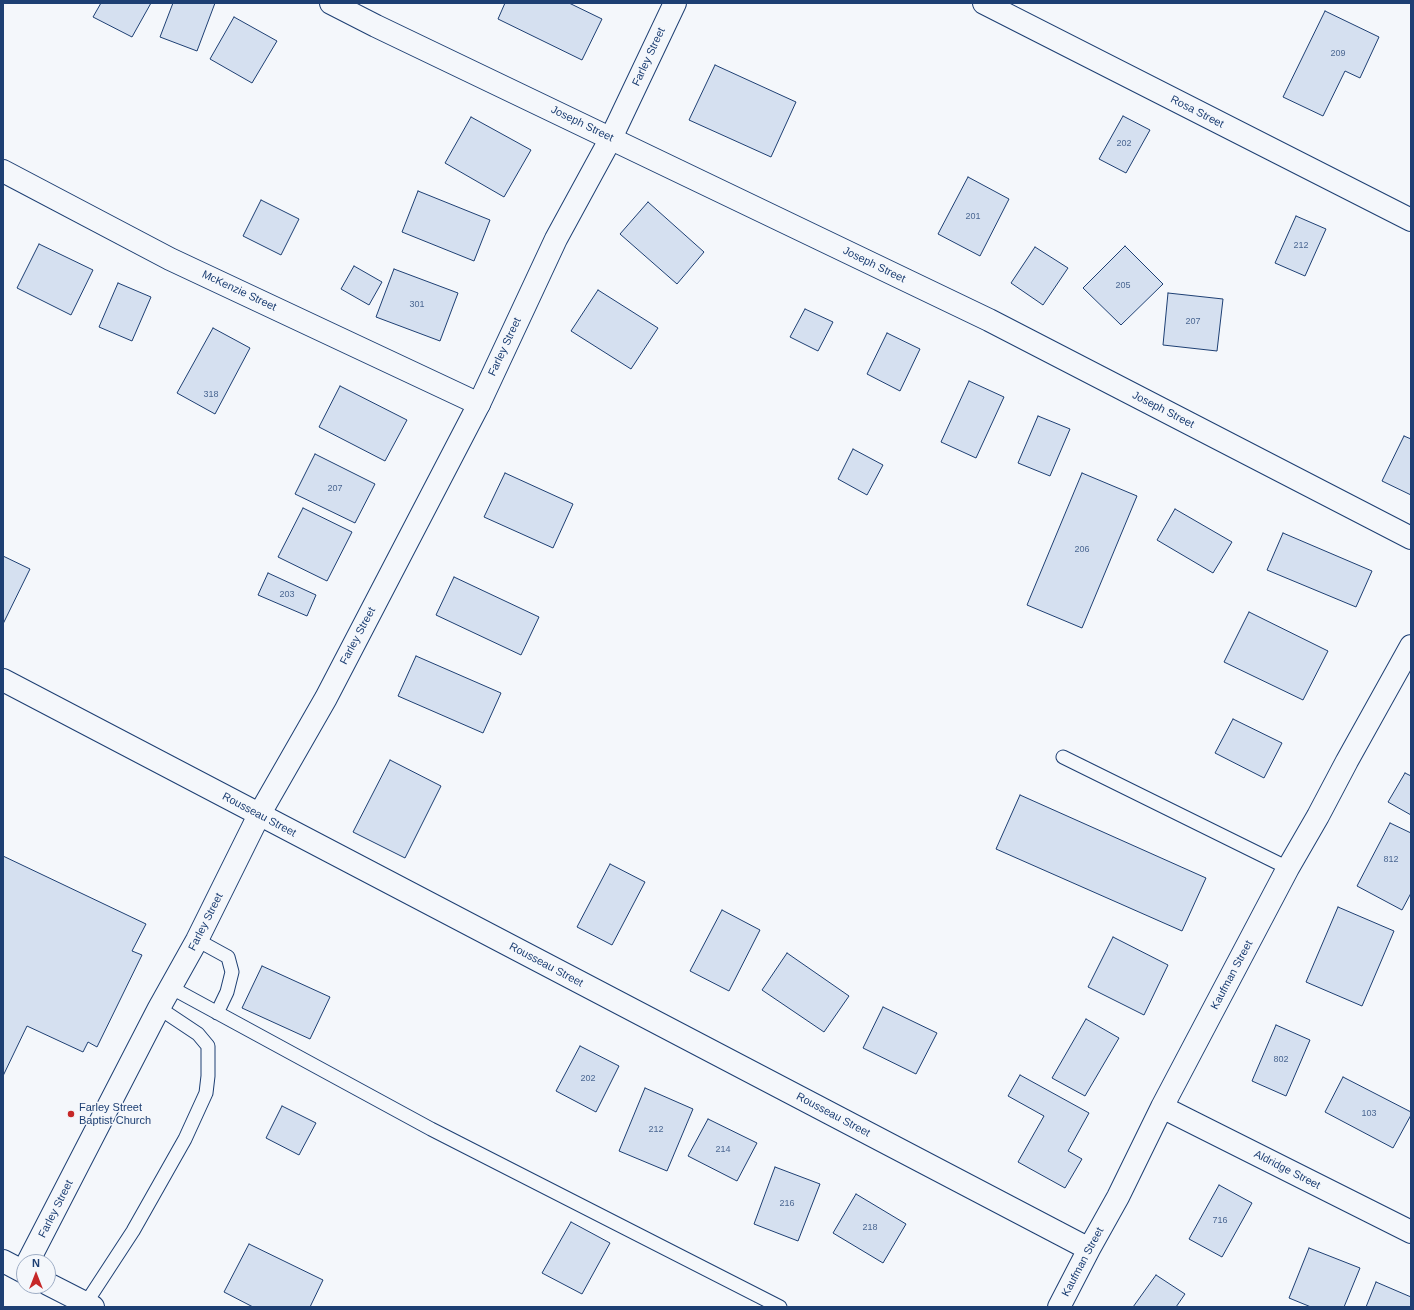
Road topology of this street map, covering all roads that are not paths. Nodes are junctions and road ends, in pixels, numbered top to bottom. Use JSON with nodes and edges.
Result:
{"nodes":[{"id":1,"x":331,"y":3,"type":"edge"},
{"id":2,"x":675,"y":3,"type":"edge"},
{"id":3,"x":984,"y":3,"type":"edge"},
{"id":4,"x":611,"y":138,"type":"junction"},
{"id":5,"x":3,"y":171,"type":"edge"},
{"id":6,"x":1411,"y":220,"type":"edge"},
{"id":7,"x":478,"y":404,"type":"junction"},
{"id":8,"x":1411,"y":538,"type":"edge"},
{"id":9,"x":1411,"y":646,"type":"edge"},
{"id":10,"x":3,"y":680,"type":"edge"},
{"id":11,"x":1063,"y":757,"type":"dead end"},
{"id":12,"x":259,"y":815,"type":"junction"},
{"id":13,"x":1288,"y":868,"type":"junction"},
{"id":14,"x":197,"y":940,"type":"junction"},
{"id":15,"x":170,"y":987,"type":"junction"},
{"id":16,"x":159,"y":1008,"type":"junction"},
{"id":17,"x":217,"y":1013,"type":"junction"},
{"id":18,"x":1162,"y":1107,"type":"junction"},
{"id":19,"x":1411,"y":1232,"type":"edge"},
{"id":20,"x":1089,"y":1249,"type":"junction"},
{"id":21,"x":33,"y":1254,"type":"edge"},
{"id":22,"x":3,"y":1261,"type":"edge"},
{"id":23,"x":16,"y":1266,"type":"edge"},
{"id":24,"x":56,"y":1288,"type":"edge"},
{"id":25,"x":90,"y":1305,"type":"edge"},
{"id":26,"x":780,"y":1307,"type":"edge"},
{"id":27,"x":1059,"y":1307,"type":"edge"}],
"edges":[{"from":1,"to":4,"type":"street","name":"Joseph Street"},
{"from":2,"to":4,"type":"street","name":"Farley Street"},
{"from":3,"to":6,"type":"street","name":"Rosa Street"},
{"from":4,"to":7,"type":"street","name":"Farley Street"},
{"from":4,"to":8,"type":"street","name":"Joseph Street"},
{"from":5,"to":7,"type":"street","name":"McKenzie Street"},
{"from":7,"to":12,"type":"street","name":"Farley Street"},
{"from":9,"to":13,"type":"street","name":"Kaufman Street"},
{"from":10,"to":12,"type":"street","name":"Rousseau Street"},
{"from":11,"to":13,"type":"lane"},
{"from":12,"to":14,"type":"street","name":"Farley Street"},
{"from":12,"to":20,"type":"street","name":"Rousseau Street"},
{"from":13,"to":18,"type":"street","name":"Kaufman Street"},
{"from":14,"to":15,"type":"street","name":"Farley Street"},
{"from":14,"to":17,"type":"lane"},
{"from":15,"to":16,"type":"street","name":"Farley Street"},
{"from":15,"to":17,"type":"lane"},
{"from":16,"to":21,"type":"street","name":"Farley Street"},
{"from":16,"to":25,"type":"lane"},
{"from":17,"to":26,"type":"lane"},
{"from":18,"to":19,"type":"street","name":"Aldridge Street"},
{"from":18,"to":20,"type":"street","name":"Kaufman Street"},
{"from":20,"to":27,"type":"street","name":"Kaufman Street"},
{"from":22,"to":23,"type":"street"},
{"from":24,"to":25,"type":"street"}]}
